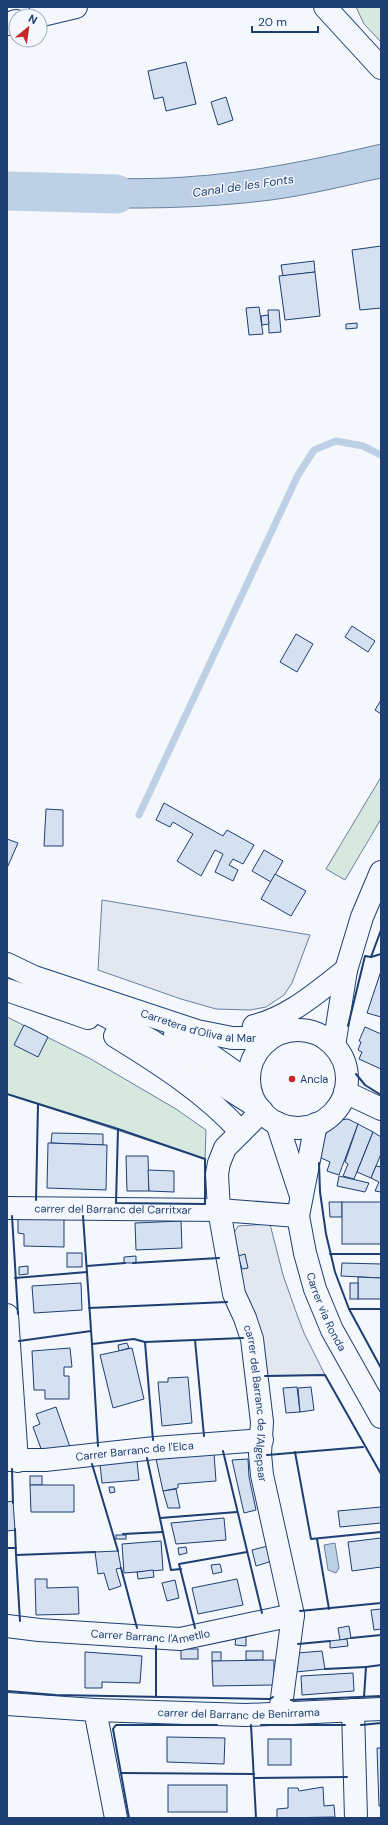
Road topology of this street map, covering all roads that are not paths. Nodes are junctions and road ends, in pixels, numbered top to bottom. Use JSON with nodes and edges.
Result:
{"nodes":[{"id":1,"x":76,"y":7,"type":"edge"},
{"id":2,"x":325,"y":7,"type":"edge"},
{"id":3,"x":48,"y":14,"type":"edge"},
{"id":4,"x":381,"y":68,"type":"edge"},
{"id":5,"x":381,"y":872,"type":"edge"},
{"id":6,"x":7,"y":964,"type":"edge"},
{"id":7,"x":346,"y":970,"type":"junction"},
{"id":8,"x":42,"y":981,"type":"junction"},
{"id":9,"x":7,"y":990,"type":"edge"},
{"id":10,"x":127,"y":1007,"type":"junction"},
{"id":11,"x":88,"y":1018,"type":"junction"},
{"id":12,"x":297,"y":1030,"type":"junction"},
{"id":13,"x":270,"y":1038,"type":"junction"},
{"id":14,"x":334,"y":1046,"type":"junction"},
{"id":15,"x":249,"y":1082,"type":"junction"},
{"id":16,"x":345,"y":1092,"type":"junction"},
{"id":17,"x":381,"y":1109,"type":"edge"},
{"id":18,"x":266,"y":1114,"type":"junction"},
{"id":19,"x":316,"y":1124,"type":"junction"},
{"id":20,"x":240,"y":1132,"type":"junction"},
{"id":21,"x":300,"y":1207,"type":"junction"},
{"id":22,"x":7,"y":1208,"type":"edge"},
{"id":23,"x":219,"y":1210,"type":"junction"},
{"id":24,"x":7,"y":1315,"type":"edge"},
{"id":25,"x":381,"y":1417,"type":"edge"},
{"id":26,"x":262,"y":1440,"type":"junction"},
{"id":27,"x":12,"y":1461,"type":"edge"},
{"id":28,"x":293,"y":1615,"type":"junction"},
{"id":29,"x":7,"y":1626,"type":"edge"},
{"id":30,"x":7,"y":1704,"type":"edge"},
{"id":31,"x":381,"y":1709,"type":"edge"},
{"id":32,"x":96,"y":1710,"type":"junction"},
{"id":33,"x":352,"y":1710,"type":"junction"},
{"id":34,"x":280,"y":1713,"type":"junction"},
{"id":35,"x":116,"y":1818,"type":"edge"},
{"id":36,"x":356,"y":1818,"type":"edge"}],
"edges":[{"from":1,"to":3,"type":"street"},
{"from":2,"to":4,"type":"street"},
{"from":5,"to":7,"type":"street"},
{"from":6,"to":8,"type":"street","name":"Carretera d'Oliva al Mar"},
{"from":7,"to":10,"type":"street"},
{"from":7,"to":12,"type":"street"},
{"from":7,"to":14,"type":"street"},
{"from":8,"to":10,"type":"street","name":"Carretera d'Oliva al Mar"},
{"from":8,"to":11,"type":"street"},
{"from":8,"to":18,"type":"street"},
{"from":9,"to":11,"type":"street"},
{"from":10,"to":13,"type":"street","name":"Carretera d'Oliva al Mar"},
{"from":10,"to":15,"type":"street","name":"Carretera d'Oliva al Mar"},
{"from":11,"to":20,"type":"street"},
{"from":12,"to":13,"type":"street"},
{"from":12,"to":14,"type":"street"},
{"from":13,"to":15,"type":"street"},
{"from":14,"to":16,"type":"street"},
{"from":15,"to":18,"type":"street"},
{"from":16,"to":17,"type":"street"},
{"from":16,"to":19,"type":"street"},
{"from":18,"to":19,"type":"street"},
{"from":18,"to":20,"type":"street","name":"carrer del Barranc de l'Algepsar"},
{"from":18,"to":21,"type":"street","name":"Carrer via Ronda"},
{"from":19,"to":21,"type":"street","name":"Carrer via Ronda"},
{"from":20,"to":23,"type":"street","name":"carrer del Barranc de l'Algepsar"},
{"from":21,"to":23,"type":"street","name":"carrer del Barranc del Carritxar"},
{"from":21,"to":25,"type":"street","name":"Carrer via Ronda"},
{"from":22,"to":23,"type":"street","name":"carrer del Barranc del Carritxar"},
{"from":23,"to":26,"type":"street","name":"carrer del Barranc de l'Algepsar"},
{"from":24,"to":27,"type":"street"},
{"from":26,"to":27,"type":"street","name":"Carrer Barranc de l'Elca"},
{"from":26,"to":28,"type":"street","name":"carrer del Barranc de l'Algepsar"},
{"from":28,"to":29,"type":"street","name":"Carrer Barranc l'Ametllo"},
{"from":28,"to":34,"type":"street","name":"carrer del Barranc de l'Algepsar"},
{"from":30,"to":32,"type":"street","name":"carrer del Barranc de Benirrama"},
{"from":31,"to":33,"type":"street","name":"carrer del Barranc de Benirrama"},
{"from":32,"to":34,"type":"street","name":"carrer del Barranc de Benirrama"},
{"from":32,"to":35,"type":"street"},
{"from":33,"to":34,"type":"street","name":"carrer del Barranc de Benirrama"},
{"from":33,"to":36,"type":"street"}]}
